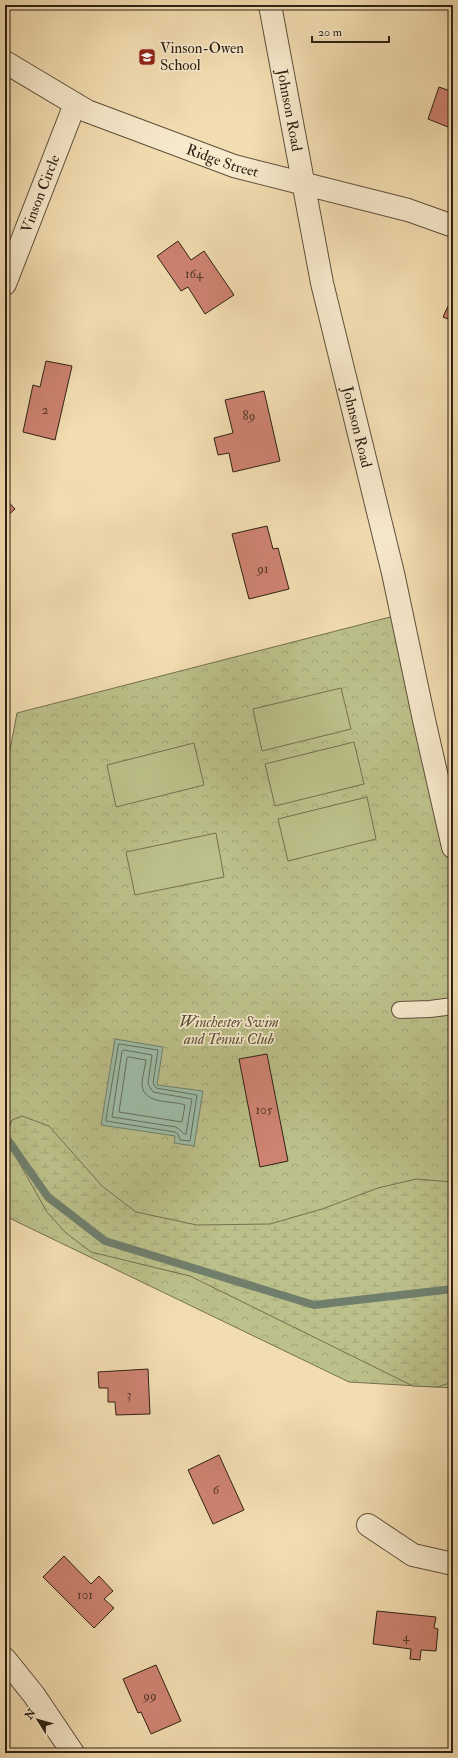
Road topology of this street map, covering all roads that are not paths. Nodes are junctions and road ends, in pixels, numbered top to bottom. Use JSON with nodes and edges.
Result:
{"nodes":[{"id":1,"x":270,"y":5,"type":"edge"},
{"id":2,"x":5,"y":62,"type":"edge"},
{"id":3,"x":76,"y":104,"type":"junction"},
{"id":4,"x":303,"y":184,"type":"junction"},
{"id":5,"x":453,"y":226,"type":"edge"},
{"id":6,"x":5,"y":284,"type":"edge"},
{"id":7,"x":453,"y":847,"type":"edge"},
{"id":8,"x":453,"y":1006,"type":"edge"},
{"id":9,"x":400,"y":1010,"type":"dead end"},
{"id":10,"x":368,"y":1525,"type":"dead end"},
{"id":11,"x":453,"y":1564,"type":"edge"},
{"id":12,"x":5,"y":1659,"type":"edge"},
{"id":13,"x":74,"y":1753,"type":"edge"}],
"edges":[{"from":1,"to":4,"type":"street","name":"Johnson Road"},
{"from":2,"to":3,"type":"street","name":"Ridge Street"},
{"from":3,"to":4,"type":"street","name":"Ridge Street"},
{"from":3,"to":6,"type":"street","name":"Vinson Circle"},
{"from":4,"to":5,"type":"street","name":"Ridge Street"},
{"from":4,"to":7,"type":"street","name":"Johnson Road"},
{"from":8,"to":9,"type":"lane"},
{"from":10,"to":11,"type":"street"},
{"from":12,"to":13,"type":"street"}]}
